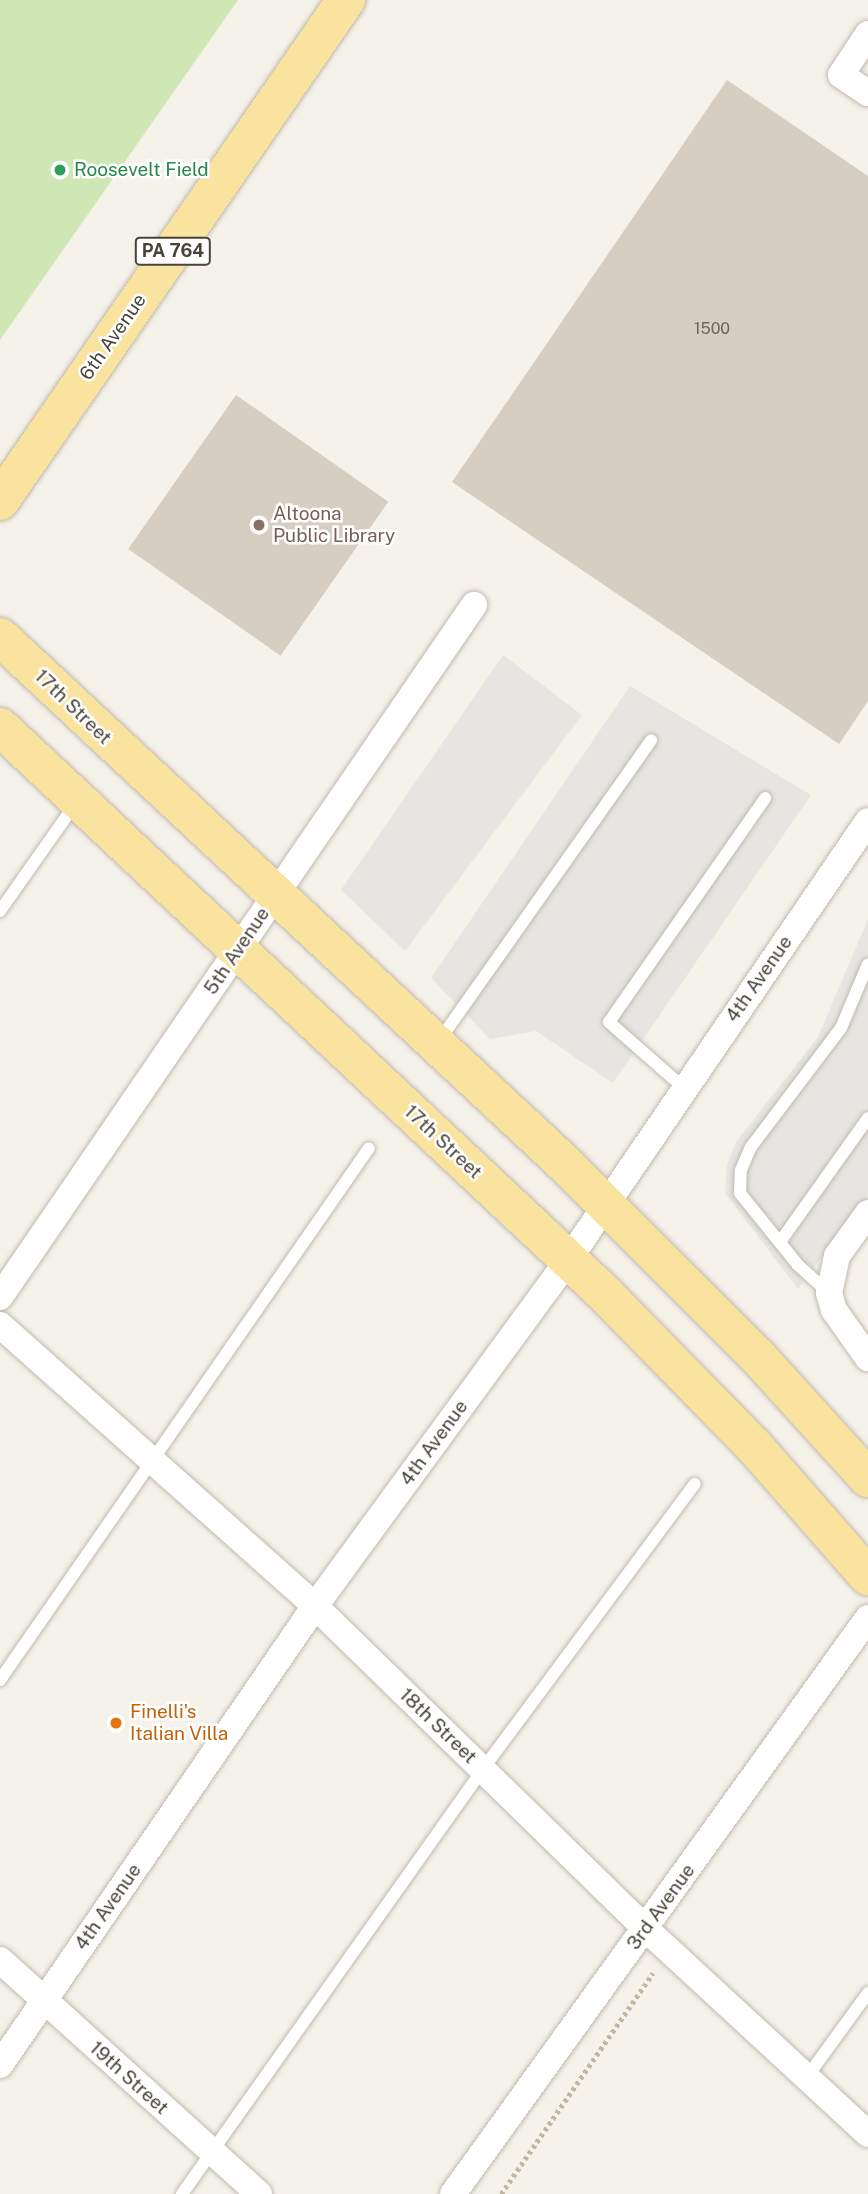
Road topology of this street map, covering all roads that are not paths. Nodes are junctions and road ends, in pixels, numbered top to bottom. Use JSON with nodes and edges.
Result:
{"nodes":[{"id":1,"x":346,"y":0,"type":"edge"},
{"id":2,"x":868,"y":34,"type":"edge"},
{"id":3,"x":868,"y":93,"type":"edge"},
{"id":4,"x":0,"y":501,"type":"edge"},
{"id":5,"x":474,"y":606,"type":"dead end"},
{"id":6,"x":0,"y":637,"type":"edge"},
{"id":7,"x":0,"y":727,"type":"edge"},
{"id":8,"x":651,"y":740,"type":"dead end"},
{"id":9,"x":765,"y":799,"type":"dead end"},
{"id":10,"x":78,"y":801,"type":"junction"},
{"id":11,"x":864,"y":836,"type":"edge"},
{"id":12,"x":274,"y":896,"type":"junction"},
{"id":13,"x":0,"y":911,"type":"edge"},
{"id":14,"x":238,"y":950,"type":"junction"},
{"id":15,"x":868,"y":964,"type":"edge"},
{"id":16,"x":435,"y":1047,"type":"junction"},
{"id":17,"x":684,"y":1088,"type":"junction"},
{"id":18,"x":868,"y":1118,"type":"edge"},
{"id":19,"x":369,"y":1148,"type":"dead end"},
{"id":20,"x":604,"y":1205,"type":"junction"},
{"id":21,"x":868,"y":1213,"type":"edge"},
{"id":22,"x":780,"y":1242,"type":"junction"},
{"id":23,"x":569,"y":1259,"type":"junction"},
{"id":24,"x":830,"y":1293,"type":"junction"},
{"id":25,"x":0,"y":1297,"type":"edge"},
{"id":26,"x":0,"y":1325,"type":"edge"},
{"id":27,"x":868,"y":1358,"type":"edge"},
{"id":28,"x":155,"y":1463,"type":"junction"},
{"id":29,"x":868,"y":1479,"type":"edge"},
{"id":30,"x":695,"y":1485,"type":"dead end"},
{"id":31,"x":868,"y":1576,"type":"edge"},
{"id":32,"x":315,"y":1606,"type":"junction"},
{"id":33,"x":868,"y":1618,"type":"edge"},
{"id":34,"x":0,"y":1680,"type":"edge"},
{"id":35,"x":482,"y":1769,"type":"junction"},
{"id":36,"x":646,"y":1929,"type":"junction"},
{"id":37,"x":0,"y":1960,"type":"edge"},
{"id":38,"x":868,"y":1993,"type":"edge"},
{"id":39,"x":43,"y":2001,"type":"junction"},
{"id":40,"x":0,"y":2065,"type":"edge"},
{"id":41,"x":807,"y":2077,"type":"junction"},
{"id":42,"x":868,"y":2134,"type":"edge"},
{"id":43,"x":211,"y":2151,"type":"junction"},
{"id":44,"x":182,"y":2194,"type":"edge"},
{"id":45,"x":258,"y":2194,"type":"edge"},
{"id":46,"x":453,"y":2194,"type":"edge"}],
"edges":[{"from":1,"to":4,"type":"main road","name":"6th Avenue","number":"PA 764"},
{"from":2,"to":3,"type":"street"},
{"from":5,"to":12,"type":"street","name":"5th Avenue"},
{"from":6,"to":12,"type":"main road","name":"17th Street"},
{"from":7,"to":10,"type":"main road","name":"17th Street"},
{"from":8,"to":16,"type":"lane"},
{"from":9,"to":17,"type":"lane"},
{"from":10,"to":13,"type":"lane"},
{"from":10,"to":14,"type":"main road","name":"17th Street"},
{"from":11,"to":17,"type":"street","name":"4th Avenue"},
{"from":12,"to":14,"type":"street","name":"5th Avenue"},
{"from":12,"to":16,"type":"main road","name":"17th Street"},
{"from":14,"to":23,"type":"main road","name":"17th Street"},
{"from":14,"to":25,"type":"street","name":"5th Avenue"},
{"from":15,"to":22,"type":"lane"},
{"from":16,"to":20,"type":"main road","name":"17th Street"},
{"from":17,"to":20,"type":"street","name":"4th Avenue"},
{"from":18,"to":22,"type":"lane"},
{"from":19,"to":28,"type":"lane"},
{"from":20,"to":23,"type":"street","name":"4th Avenue"},
{"from":20,"to":29,"type":"main road","name":"17th Street"},
{"from":21,"to":24,"type":"street"},
{"from":22,"to":24,"type":"lane"},
{"from":23,"to":31,"type":"main road","name":"17th Street"},
{"from":23,"to":32,"type":"street","name":"4th Avenue"},
{"from":24,"to":27,"type":"street"},
{"from":26,"to":28,"type":"street","name":"18th Street"},
{"from":28,"to":32,"type":"street","name":"18th Street"},
{"from":28,"to":34,"type":"lane"},
{"from":30,"to":35,"type":"lane"},
{"from":32,"to":35,"type":"street","name":"18th Street"},
{"from":32,"to":39,"type":"street","name":"4th Avenue"},
{"from":33,"to":36,"type":"street","name":"3rd Avenue"},
{"from":35,"to":36,"type":"street","name":"18th Street"},
{"from":35,"to":43,"type":"lane"},
{"from":36,"to":41,"type":"street","name":"18th Street"},
{"from":36,"to":46,"type":"street","name":"3rd Avenue"},
{"from":37,"to":39,"type":"street","name":"19th Street"},
{"from":38,"to":41,"type":"lane"},
{"from":39,"to":40,"type":"street","name":"4th Avenue"},
{"from":39,"to":43,"type":"street","name":"19th Street"},
{"from":41,"to":42,"type":"street","name":"18th Street"},
{"from":43,"to":44,"type":"lane"},
{"from":43,"to":45,"type":"street","name":"19th Street"}]}
